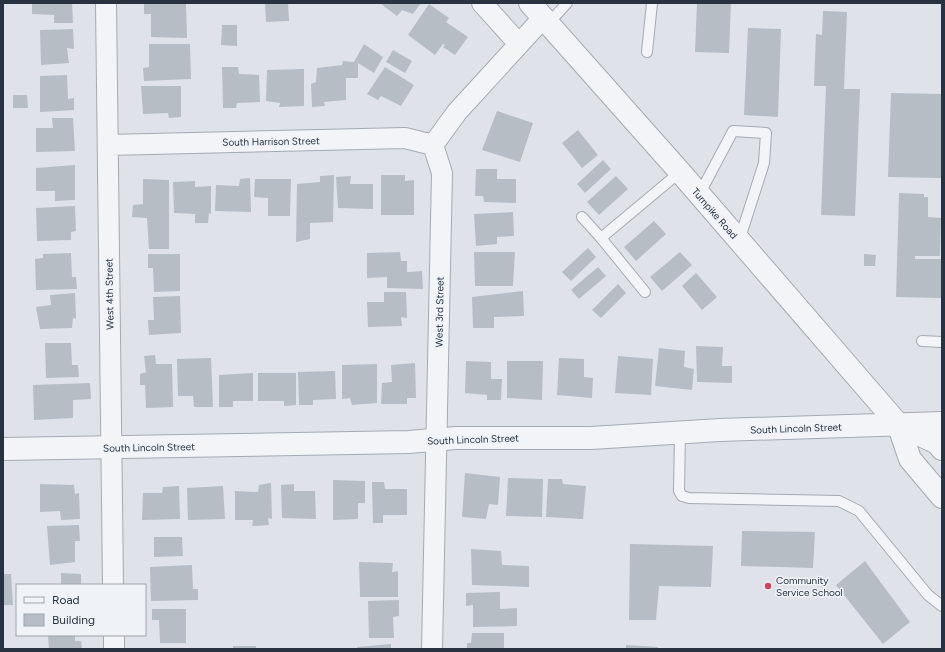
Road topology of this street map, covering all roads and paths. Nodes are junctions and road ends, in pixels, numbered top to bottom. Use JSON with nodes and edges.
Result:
{"nodes":[{"id":1,"x":106,"y":3,"type":"edge"},
{"id":2,"x":482,"y":3,"type":"edge"},
{"id":3,"x":567,"y":3,"type":"edge"},
{"id":4,"x":652,"y":3,"type":"edge"},
{"id":5,"x":542,"y":12,"type":"edge"},
{"id":6,"x":519,"y":44,"type":"junction"},
{"id":7,"x":647,"y":52,"type":"dead end"},
{"id":8,"x":108,"y":145,"type":"junction"},
{"id":9,"x":433,"y":145,"type":"junction"},
{"id":10,"x":680,"y":172,"type":"junction"},
{"id":11,"x":699,"y":195,"type":"junction"},
{"id":12,"x":582,"y":217,"type":"dead end"},
{"id":13,"x":601,"y":238,"type":"junction"},
{"id":14,"x":739,"y":241,"type":"junction"},
{"id":15,"x":645,"y":292,"type":"dead end"},
{"id":16,"x":922,"y":341,"type":"dead end"},
{"id":17,"x":942,"y":342,"type":"edge"},
{"id":18,"x":942,"y":423,"type":"edge"},
{"id":19,"x":898,"y":424,"type":"junction"},
{"id":20,"x":680,"y":433,"type":"junction"},
{"id":21,"x":436,"y":439,"type":"junction"},
{"id":22,"x":110,"y":447,"type":"junction"},
{"id":23,"x":3,"y":449,"type":"edge"},
{"id":24,"x":942,"y":449,"type":"edge"},
{"id":25,"x":942,"y":497,"type":"edge"},
{"id":26,"x":113,"y":584,"type":"edge"},
{"id":27,"x":942,"y":606,"type":"edge"},
{"id":28,"x":114,"y":636,"type":"edge"},
{"id":29,"x":114,"y":649,"type":"edge"},
{"id":30,"x":432,"y":649,"type":"edge"}],
"edges":[{"from":1,"to":8,"type":"street","name":"West 4th Street"},
{"from":2,"to":6,"type":"street"},
{"from":3,"to":5,"type":"lane"},
{"from":4,"to":7,"type":"lane"},
{"from":5,"to":6,"type":"street"},
{"from":5,"to":10,"type":"street","name":"Turnpike Road"},
{"from":6,"to":9,"type":"street"},
{"from":8,"to":9,"type":"street","name":"South Harrison Street"},
{"from":8,"to":22,"type":"street","name":"West 4th Street"},
{"from":9,"to":21,"type":"street","name":"West 3rd Street"},
{"from":10,"to":11,"type":"street","name":"Turnpike Road"},
{"from":10,"to":13,"type":"lane"},
{"from":11,"to":14,"type":"street","name":"Turnpike Road"},
{"from":11,"to":14,"type":"lane"},
{"from":12,"to":13,"type":"lane"},
{"from":13,"to":15,"type":"lane"},
{"from":14,"to":19,"type":"street","name":"Turnpike Road"},
{"from":16,"to":17,"type":"lane"},
{"from":18,"to":19,"type":"street","name":"South Lincoln Street"},
{"from":19,"to":20,"type":"street","name":"South Lincoln Street"},
{"from":19,"to":24,"type":"street","name":"Turnpike Road"},
{"from":19,"to":25,"type":"street","name":"Turnpike Road"},
{"from":20,"to":21,"type":"street","name":"South Lincoln Street"},
{"from":20,"to":27,"type":"lane"},
{"from":21,"to":22,"type":"street","name":"South Lincoln Street"},
{"from":21,"to":30,"type":"street","name":"West 3rd Street"},
{"from":22,"to":23,"type":"street","name":"South Lincoln Street"},
{"from":22,"to":26,"type":"street","name":"West 4th Street"},
{"from":28,"to":29,"type":"street"}]}
